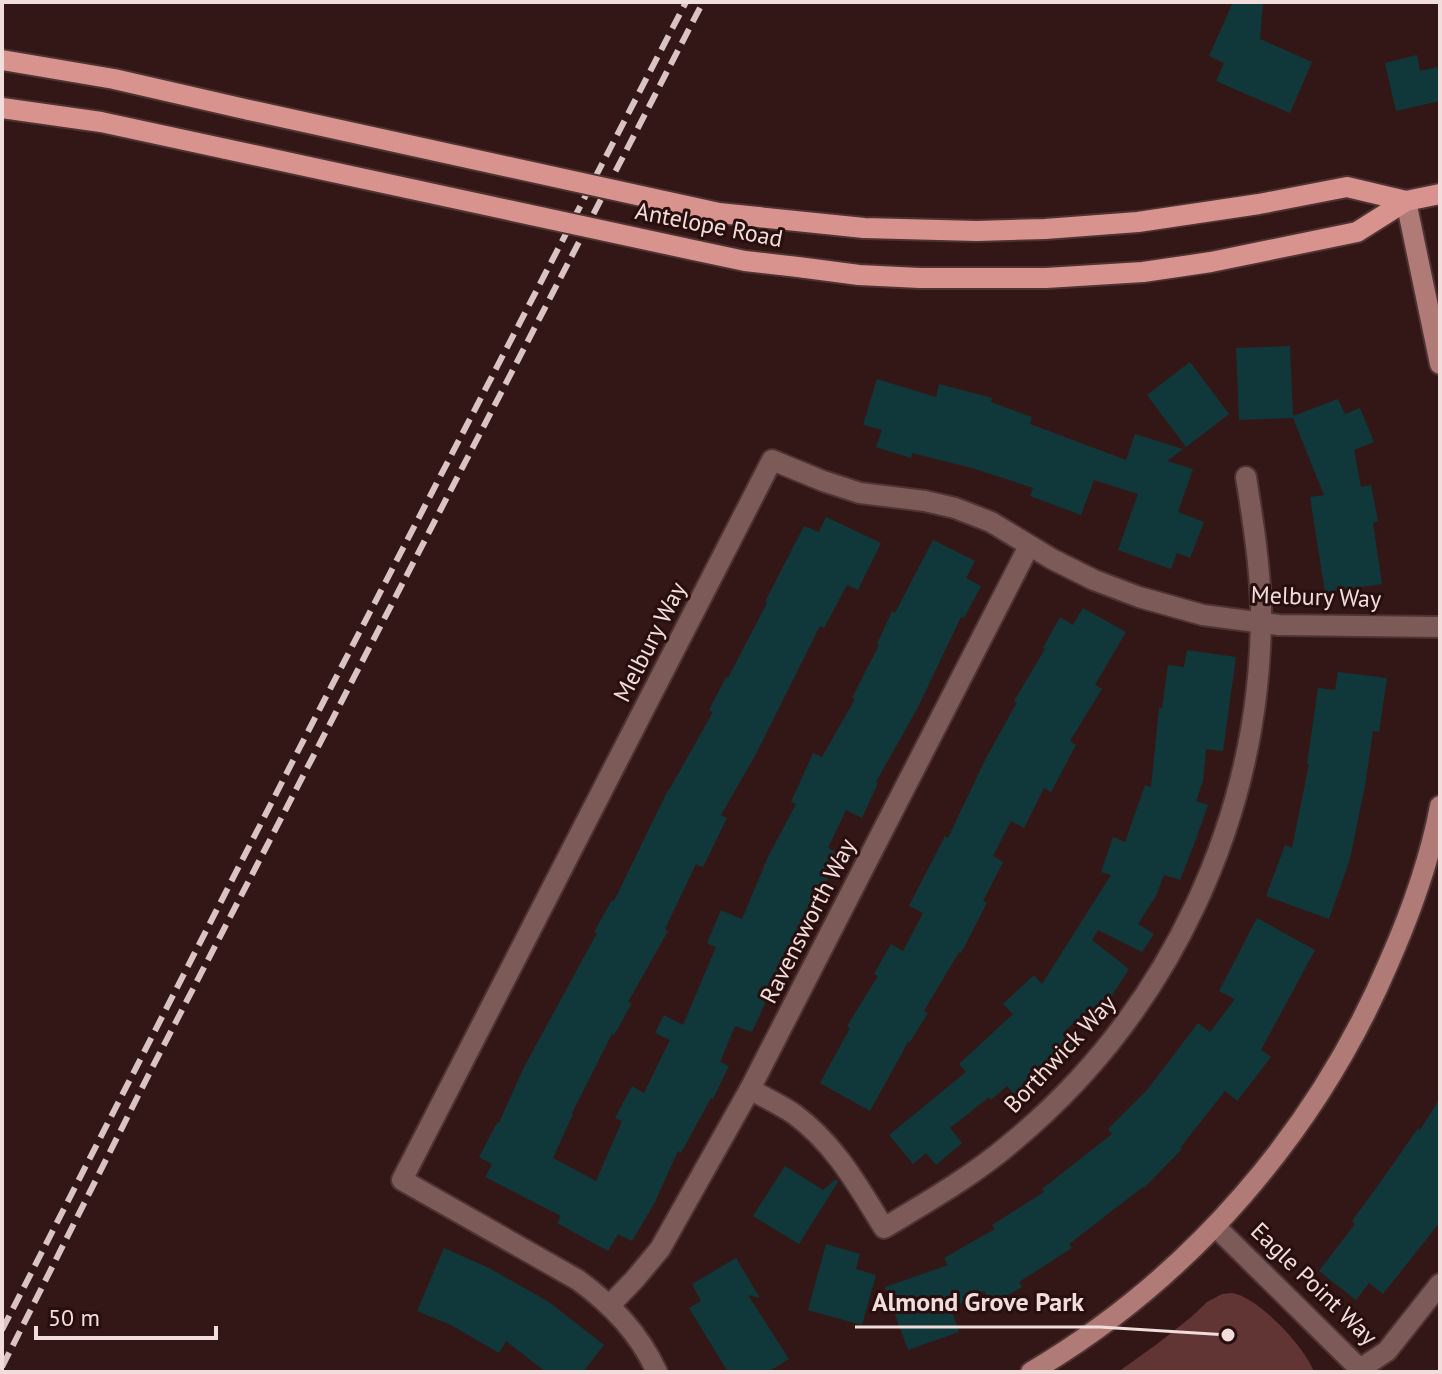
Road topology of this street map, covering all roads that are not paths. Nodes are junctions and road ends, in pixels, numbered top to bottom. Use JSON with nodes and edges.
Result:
{"nodes":[{"id":1,"x":2,"y":60,"type":"edge"},
{"id":2,"x":2,"y":108,"type":"edge"},
{"id":3,"x":1440,"y":194,"type":"edge"},
{"id":4,"x":1406,"y":201,"type":"junction"},
{"id":5,"x":1440,"y":364,"type":"edge"},
{"id":6,"x":1246,"y":477,"type":"dead end"},
{"id":7,"x":1029,"y":546,"type":"junction"},
{"id":8,"x":1260,"y":623,"type":"junction"},
{"id":9,"x":1440,"y":627,"type":"edge"},
{"id":10,"x":1440,"y":806,"type":"edge"},
{"id":11,"x":750,"y":1089,"type":"junction"},
{"id":12,"x":1216,"y":1227,"type":"junction"},
{"id":13,"x":1440,"y":1284,"type":"edge"},
{"id":14,"x":610,"y":1305,"type":"junction"},
{"id":15,"x":657,"y":1372,"type":"edge"},
{"id":16,"x":1031,"y":1372,"type":"edge"}],
"edges":[{"from":1,"to":4,"type":"main road","name":"Antelope Road","bridge":true},
{"from":2,"to":4,"type":"main road","name":"Antelope Road","bridge":true},
{"from":3,"to":4,"type":"main road","name":"Antelope Road"},
{"from":4,"to":5,"type":"main road"},
{"from":6,"to":8,"type":"street"},
{"from":7,"to":8,"type":"street","name":"Melbury Way"},
{"from":7,"to":11,"type":"street","name":"Ravensworth Way"},
{"from":7,"to":14,"type":"street","name":"Melbury Way"},
{"from":8,"to":9,"type":"street","name":"Melbury Way"},
{"from":8,"to":11,"type":"street","name":"Borthwick Way"},
{"from":10,"to":12,"type":"main road"},
{"from":11,"to":14,"type":"street","name":"Ravensworth Way"},
{"from":12,"to":13,"type":"street","name":"Eagle Point Way"},
{"from":12,"to":16,"type":"main road"},
{"from":14,"to":15,"type":"street","name":"Melbury Way"}]}
